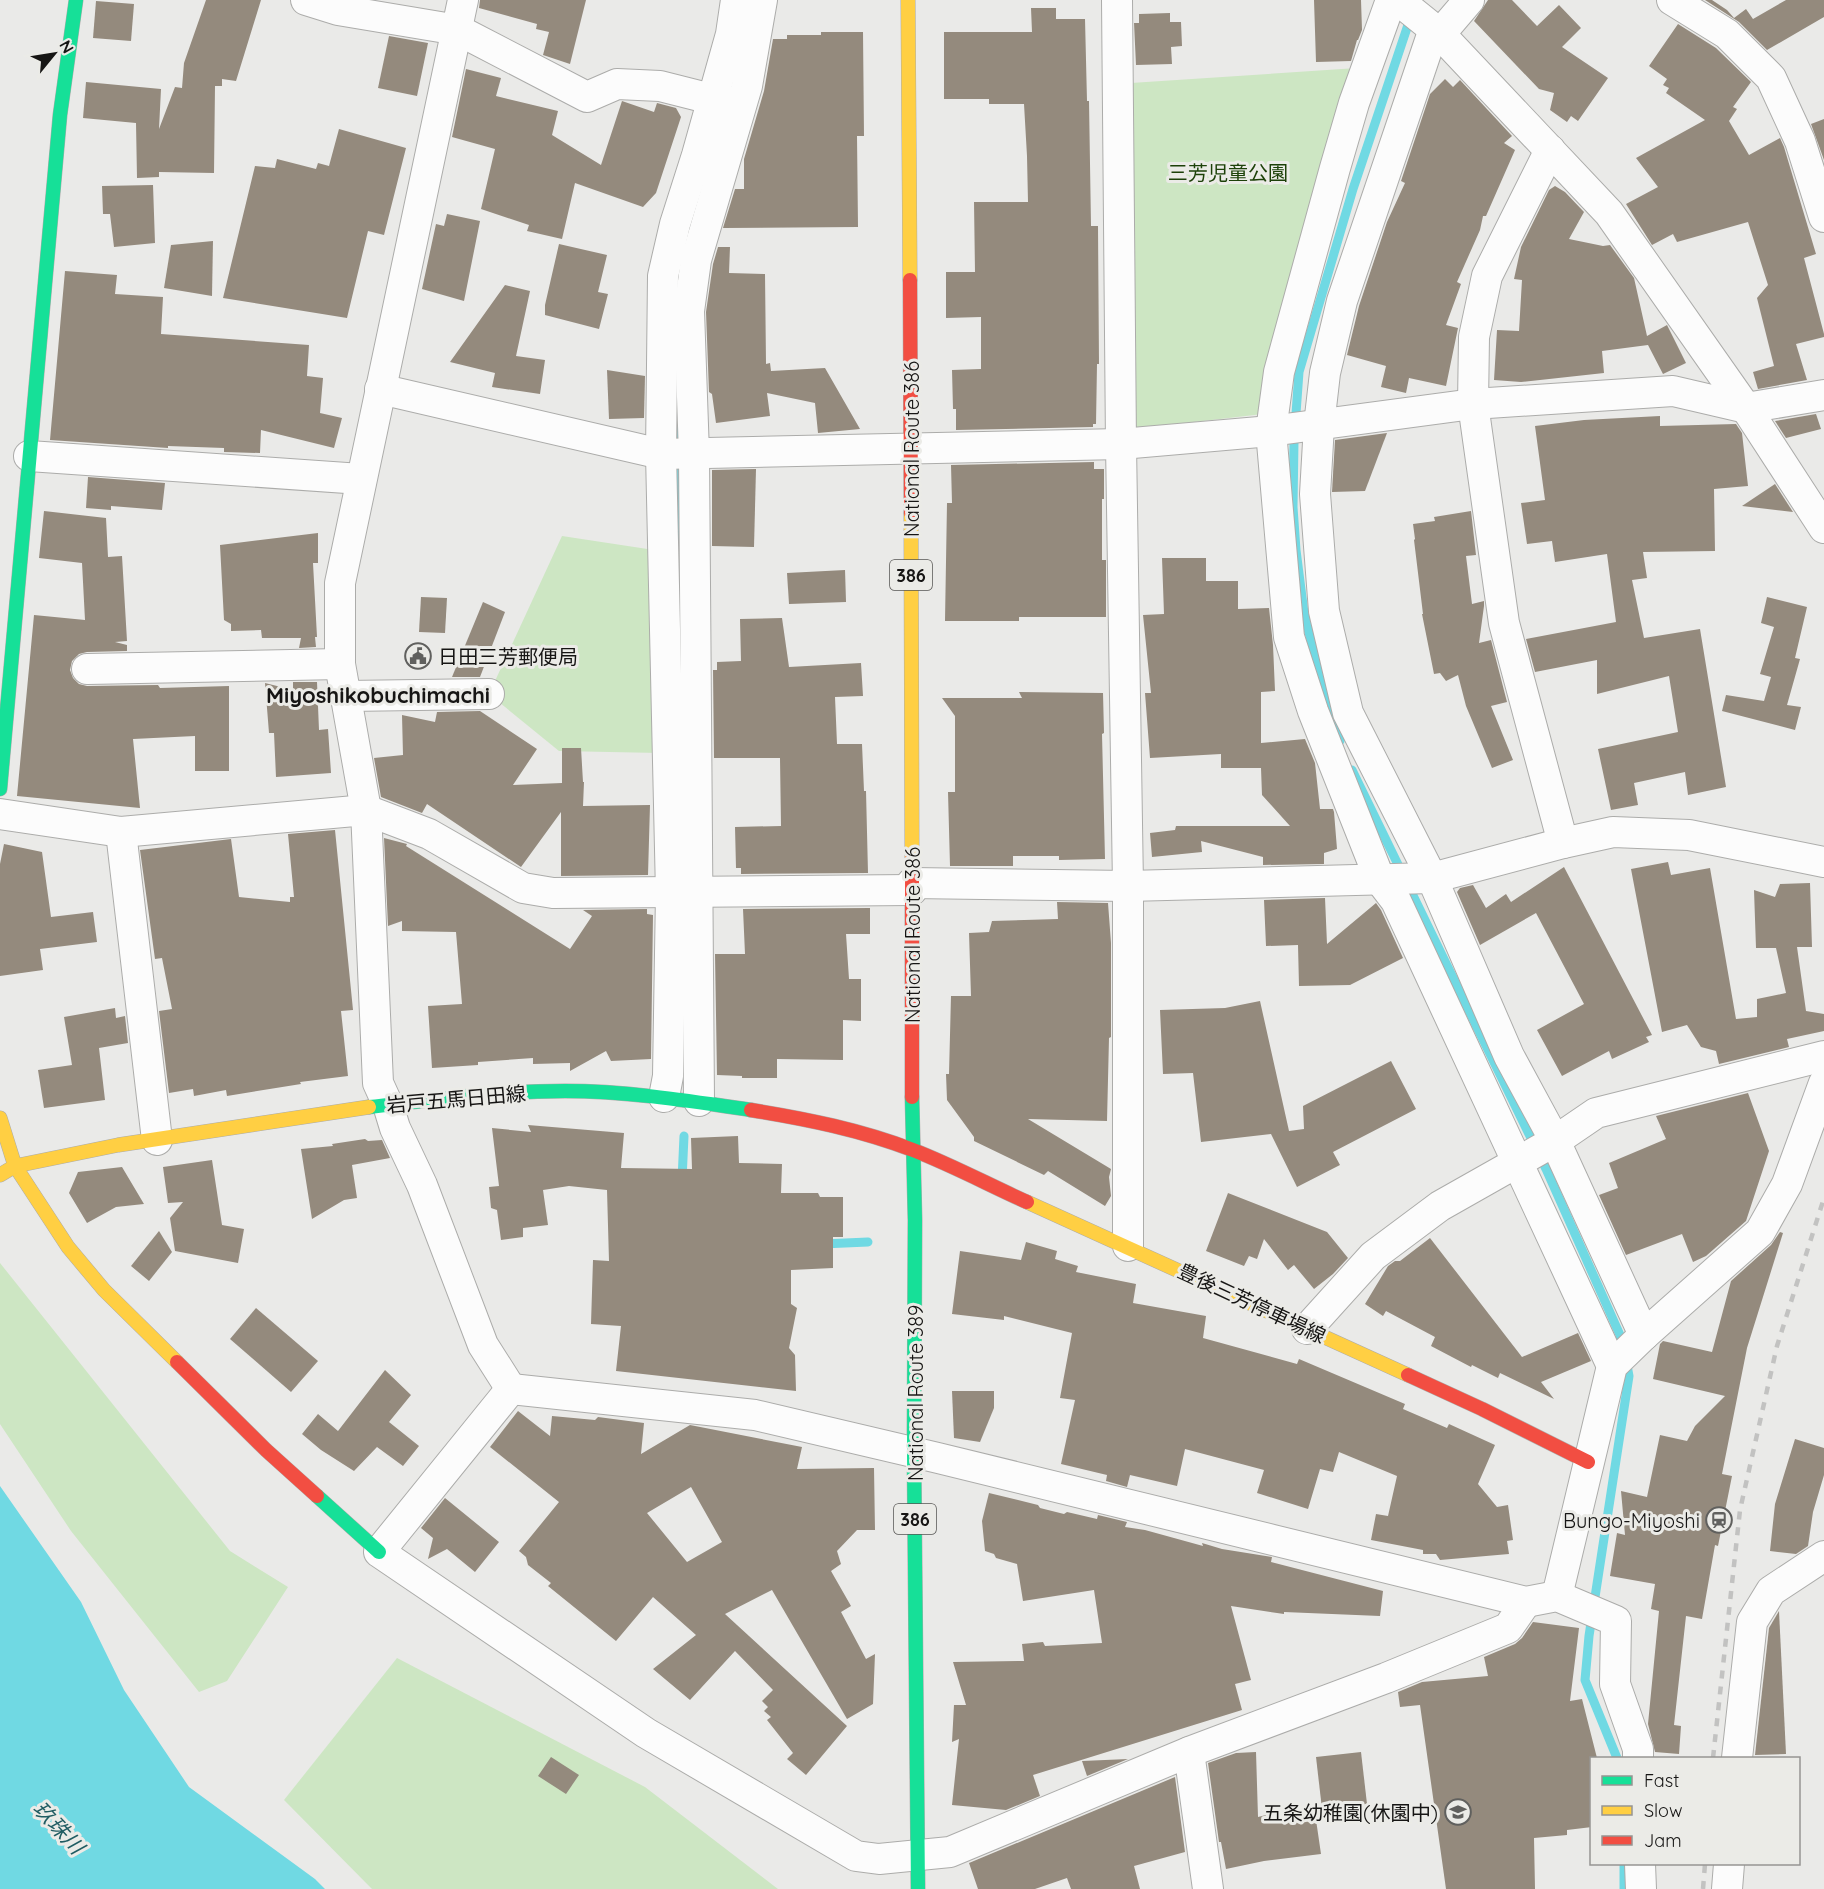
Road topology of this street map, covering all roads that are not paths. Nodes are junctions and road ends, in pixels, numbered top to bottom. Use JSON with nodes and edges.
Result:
{"nodes":[{"id":1,"x":76,"y":0,"type":"edge"},
{"id":2,"x":306,"y":0,"type":"edge"},
{"id":3,"x":463,"y":0,"type":"edge"},
{"id":4,"x":736,"y":0,"type":"edge"},
{"id":5,"x":762,"y":0,"type":"edge"},
{"id":6,"x":908,"y":0,"type":"edge"},
{"id":7,"x":1117,"y":0,"type":"edge"},
{"id":8,"x":1391,"y":0,"type":"edge"},
{"id":9,"x":1398,"y":0,"type":"edge"},
{"id":10,"x":1469,"y":0,"type":"edge"},
{"id":11,"x":1672,"y":0,"type":"edge"},
{"id":12,"x":458,"y":30,"type":"junction"},
{"id":13,"x":1437,"y":31,"type":"junction"},
{"id":14,"x":727,"y":102,"type":"junction"},
{"id":15,"x":1550,"y":150,"type":"junction"},
{"id":16,"x":1824,"y":218,"type":"edge"},
{"id":17,"x":380,"y":389,"type":"junction"},
{"id":18,"x":1824,"y":394,"type":"edge"},
{"id":19,"x":1473,"y":404,"type":"junction"},
{"id":20,"x":1746,"y":408,"type":"junction"},
{"id":21,"x":1319,"y":424,"type":"junction"},
{"id":22,"x":1271,"y":431,"type":"junction"},
{"id":23,"x":1120,"y":444,"type":"junction"},
{"id":24,"x":911,"y":450,"type":"junction"},
{"id":25,"x":661,"y":454,"type":"junction"},
{"id":26,"x":694,"y":454,"type":"junction"},
{"id":27,"x":29,"y":456,"type":"junction"},
{"id":28,"x":361,"y":479,"type":"junction"},
{"id":29,"x":1824,"y":528,"type":"edge"},
{"id":30,"x":340,"y":664,"type":"junction"},
{"id":31,"x":87,"y":669,"type":"dead end"},
{"id":32,"x":489,"y":694,"type":"dead end"},
{"id":33,"x":346,"y":696,"type":"junction"},
{"id":34,"x":0,"y":789,"type":"edge"},
{"id":35,"x":366,"y":810,"type":"junction"},
{"id":36,"x":0,"y":814,"type":"edge"},
{"id":37,"x":121,"y":832,"type":"junction"},
{"id":38,"x":1563,"y":843,"type":"junction"},
{"id":39,"x":1824,"y":862,"type":"edge"},
{"id":40,"x":1432,"y":878,"type":"junction"},
{"id":41,"x":1380,"y":880,"type":"junction"},
{"id":42,"x":1128,"y":886,"type":"junction"},
{"id":43,"x":912,"y":887,"type":"junction"},
{"id":44,"x":684,"y":893,"type":"junction"},
{"id":45,"x":1824,"y":1056,"type":"edge"},
{"id":46,"x":1824,"y":1083,"type":"edge"},
{"id":47,"x":664,"y":1097,"type":"junction"},
{"id":48,"x":699,"y":1101,"type":"junction"},
{"id":49,"x":388,"y":1105,"type":"junction"},
{"id":50,"x":0,"y":1118,"type":"edge"},
{"id":51,"x":157,"y":1140,"type":"junction"},
{"id":52,"x":1555,"y":1141,"type":"junction"},
{"id":53,"x":913,"y":1150,"type":"junction"},
{"id":54,"x":1519,"y":1162,"type":"junction"},
{"id":55,"x":15,"y":1166,"type":"junction"},
{"id":56,"x":0,"y":1175,"type":"edge"},
{"id":57,"x":1128,"y":1246,"type":"junction"},
{"id":58,"x":1307,"y":1329,"type":"junction"},
{"id":59,"x":1644,"y":1335,"type":"junction"},
{"id":60,"x":1612,"y":1366,"type":"junction"},
{"id":61,"x":511,"y":1389,"type":"junction"},
{"id":62,"x":914,"y":1454,"type":"junction"},
{"id":63,"x":1588,"y":1462,"type":"junction"},
{"id":64,"x":380,"y":1552,"type":"junction"},
{"id":65,"x":1824,"y":1556,"type":"edge"},
{"id":66,"x":1557,"y":1596,"type":"junction"},
{"id":67,"x":1526,"y":1602,"type":"junction"},
{"id":68,"x":1189,"y":1752,"type":"junction"},
{"id":69,"x":1638,"y":1757,"type":"edge"},
{"id":70,"x":1737,"y":1757,"type":"edge"},
{"id":71,"x":917,"y":1857,"type":"junction"},
{"id":72,"x":1640,"y":1865,"type":"edge"},
{"id":73,"x":1729,"y":1865,"type":"edge"},
{"id":74,"x":918,"y":1889,"type":"edge"},
{"id":75,"x":1208,"y":1889,"type":"edge"},
{"id":76,"x":1641,"y":1889,"type":"edge"},
{"id":77,"x":1727,"y":1889,"type":"edge"}],
"edges":[{"from":1,"to":27,"type":"main road"},
{"from":2,"to":12,"type":"street"},
{"from":3,"to":12,"type":"street"},
{"from":4,"to":14,"type":"street"},
{"from":5,"to":14,"type":"street"},
{"from":6,"to":24,"type":"main road","name":"National Route 386","number":"386"},
{"from":7,"to":23,"type":"street"},
{"from":8,"to":22,"type":"street"},
{"from":9,"to":13,"type":"street"},
{"from":10,"to":13,"type":"street"},
{"from":11,"to":16,"type":"street"},
{"from":12,"to":14,"type":"street"},
{"from":12,"to":17,"type":"street"},
{"from":13,"to":15,"type":"street"},
{"from":13,"to":21,"type":"street"},
{"from":14,"to":25,"type":"street"},
{"from":14,"to":26,"type":"street"},
{"from":15,"to":19,"type":"street"},
{"from":15,"to":20,"type":"street"},
{"from":17,"to":25,"type":"street"},
{"from":17,"to":28,"type":"street"},
{"from":18,"to":20,"type":"street"},
{"from":19,"to":20,"type":"street"},
{"from":19,"to":21,"type":"street"},
{"from":19,"to":38,"type":"street"},
{"from":20,"to":29,"type":"street"},
{"from":21,"to":22,"type":"street"},
{"from":21,"to":40,"type":"street"},
{"from":22,"to":23,"type":"street"},
{"from":22,"to":41,"type":"street"},
{"from":23,"to":24,"type":"street"},
{"from":23,"to":42,"type":"street"},
{"from":24,"to":26,"type":"street"},
{"from":24,"to":43,"type":"main road","name":"National Route 386","number":"386"},
{"from":25,"to":26,"type":"street"},
{"from":25,"to":44,"type":"street"},
{"from":26,"to":44,"type":"street"},
{"from":27,"to":28,"type":"street"},
{"from":27,"to":34,"type":"main road"},
{"from":28,"to":30,"type":"street"},
{"from":30,"to":31,"type":"street"},
{"from":30,"to":33,"type":"street"},
{"from":32,"to":33,"type":"street"},
{"from":33,"to":35,"type":"street"},
{"from":35,"to":37,"type":"street"},
{"from":35,"to":44,"type":"street"},
{"from":35,"to":49,"type":"street"},
{"from":36,"to":37,"type":"street"},
{"from":37,"to":51,"type":"street"},
{"from":38,"to":39,"type":"street"},
{"from":38,"to":40,"type":"street"},
{"from":40,"to":41,"type":"street"},
{"from":40,"to":52,"type":"street"},
{"from":41,"to":42,"type":"street"},
{"from":41,"to":54,"type":"street"},
{"from":42,"to":43,"type":"street"},
{"from":42,"to":57,"type":"street"},
{"from":43,"to":44,"type":"street"},
{"from":43,"to":53,"type":"main road","name":"National Route 386","number":"386"},
{"from":44,"to":47,"type":"street"},
{"from":44,"to":48,"type":"street"},
{"from":45,"to":52,"type":"street"},
{"from":46,"to":59,"type":"street"},
{"from":47,"to":48,"type":"main road","name":"岩戸五馬日田線"},
{"from":47,"to":49,"type":"main road","name":"岩戸五馬日田線"},
{"from":48,"to":53,"type":"main road","name":"岩戸五馬日田線"},
{"from":49,"to":51,"type":"main road","name":"岩戸五馬日田線"},
{"from":49,"to":61,"type":"street"},
{"from":50,"to":55,"type":"main road"},
{"from":51,"to":55,"type":"main road","name":"岩戸五馬日田線"},
{"from":52,"to":54,"type":"street"},
{"from":52,"to":59,"type":"street"},
{"from":53,"to":57,"type":"main road","name":"豊後三芳停車場線"},
{"from":53,"to":62,"type":"main road","name":"National Route 389","number":"386"},
{"from":54,"to":58,"type":"street"},
{"from":54,"to":60,"type":"street"},
{"from":55,"to":56,"type":"main road","name":"岩戸五馬日田線"},
{"from":55,"to":64,"type":"main road"},
{"from":57,"to":58,"type":"main road","name":"豊後三芳停車場線"},
{"from":58,"to":63,"type":"main road","name":"豊後三芳停車場線"},
{"from":59,"to":60,"type":"street"},
{"from":60,"to":63,"type":"street"},
{"from":61,"to":62,"type":"street"},
{"from":61,"to":64,"type":"street"},
{"from":62,"to":67,"type":"street"},
{"from":62,"to":71,"type":"main road","name":"National Route 389","number":"386"},
{"from":63,"to":66,"type":"street"},
{"from":64,"to":71,"type":"street"},
{"from":65,"to":70,"type":"street"},
{"from":66,"to":67,"type":"street"},
{"from":66,"to":69,"type":"street"},
{"from":67,"to":68,"type":"street"},
{"from":68,"to":71,"type":"street"},
{"from":68,"to":75,"type":"street"},
{"from":71,"to":74,"type":"main road","name":"National Route 389","number":"386"},
{"from":72,"to":76,"type":"street"},
{"from":73,"to":77,"type":"street"}]}
